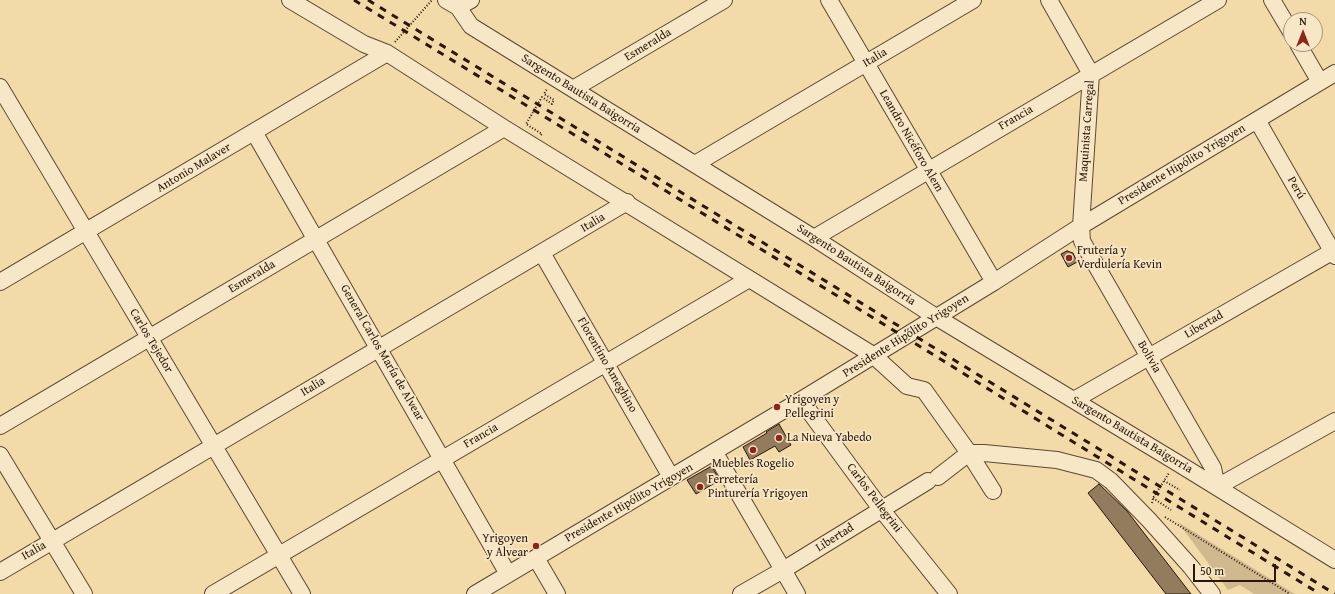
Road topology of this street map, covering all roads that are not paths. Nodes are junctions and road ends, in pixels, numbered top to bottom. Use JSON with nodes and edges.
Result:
{"nodes":[{"id":1,"x":290,"y":0,"type":"edge"},
{"id":2,"x":724,"y":0,"type":"edge"},
{"id":3,"x":829,"y":0,"type":"edge"},
{"id":4,"x":972,"y":0,"type":"edge"},
{"id":5,"x":1049,"y":0,"type":"edge"},
{"id":6,"x":1218,"y":0,"type":"edge"},
{"id":7,"x":1272,"y":0,"type":"edge"},
{"id":8,"x":458,"y":2,"type":"edge"},
{"id":9,"x":1283,"y":19,"type":"edge"},
{"id":10,"x":393,"y":49,"type":"junction"},
{"id":11,"x":1303,"y":52,"type":"edge"},
{"id":12,"x":866,"y":63,"type":"junction"},
{"id":13,"x":1335,"y":73,"type":"edge"},
{"id":14,"x":1091,"y":74,"type":"junction"},
{"id":15,"x":1320,"y":82,"type":"junction"},
{"id":16,"x":0,"y":87,"type":"edge"},
{"id":17,"x":573,"y":89,"type":"junction"},
{"id":18,"x":1257,"y":120,"type":"junction"},
{"id":19,"x":504,"y":128,"type":"junction"},
{"id":20,"x":254,"y":132,"type":"junction"},
{"id":21,"x":694,"y":164,"type":"junction"},
{"id":22,"x":928,"y":170,"type":"junction"},
{"id":23,"x":627,"y":202,"type":"junction"},
{"id":24,"x":1080,"y":226,"type":"junction"},
{"id":25,"x":85,"y":232,"type":"junction"},
{"id":26,"x":814,"y":238,"type":"junction"},
{"id":27,"x":316,"y":239,"type":"junction"},
{"id":28,"x":1334,"y":252,"type":"edge"},
{"id":29,"x":542,"y":253,"type":"junction"},
{"id":30,"x":749,"y":279,"type":"junction"},
{"id":31,"x":0,"y":282,"type":"edge"},
{"id":32,"x":994,"y":282,"type":"junction"},
{"id":33,"x":936,"y":317,"type":"junction"},
{"id":34,"x":149,"y":338,"type":"junction"},
{"id":35,"x":379,"y":348,"type":"junction"},
{"id":36,"x":873,"y":355,"type":"junction"},
{"id":37,"x":1149,"y":356,"type":"junction"},
{"id":38,"x":606,"y":363,"type":"junction"},
{"id":39,"x":801,"y":400,"type":"junction"},
{"id":40,"x":1074,"y":400,"type":"junction"},
{"id":41,"x":1335,"y":421,"type":"edge"},
{"id":42,"x":0,"y":426,"type":"edge"},
{"id":43,"x":213,"y":446,"type":"junction"},
{"id":44,"x":715,"y":453,"type":"junction"},
{"id":45,"x":969,"y":453,"type":"junction"},
{"id":46,"x":0,"y":455,"type":"edge"},
{"id":47,"x":443,"y":459,"type":"junction"},
{"id":48,"x":671,"y":477,"type":"junction"},
{"id":49,"x":1217,"y":487,"type":"junction"},
{"id":50,"x":993,"y":491,"type":"dead end"},
{"id":51,"x":881,"y":509,"type":"junction"},
{"id":52,"x":52,"y":541,"type":"junction"},
{"id":53,"x":279,"y":555,"type":"junction"},
{"id":54,"x":536,"y":558,"type":"junction"},
{"id":55,"x":1335,"y":560,"type":"edge"},
{"id":56,"x":782,"y":570,"type":"junction"},
{"id":57,"x":0,"y":572,"type":"edge"},
{"id":58,"x":508,"y":574,"type":"junction"},
{"id":59,"x":84,"y":594,"type":"edge"},
{"id":60,"x":213,"y":594,"type":"edge"},
{"id":61,"x":302,"y":594,"type":"edge"},
{"id":62,"x":475,"y":594,"type":"edge"},
{"id":63,"x":557,"y":594,"type":"edge"},
{"id":64,"x":741,"y":594,"type":"edge"},
{"id":65,"x":797,"y":594,"type":"edge"},
{"id":66,"x":949,"y":594,"type":"edge"},
{"id":67,"x":1212,"y":594,"type":"edge"}],
"edges":[{"from":1,"to":10,"type":"street"},
{"from":2,"to":17,"type":"street","name":"Esmeralda"},
{"from":3,"to":12,"type":"street","name":"Leandro Nicéforo Alem"},
{"from":4,"to":12,"type":"street","name":"Italia"},
{"from":5,"to":14,"type":"street","name":"Maquinista Carregal"},
{"from":6,"to":14,"type":"street","name":"Francia"},
{"from":7,"to":9,"type":"street"},
{"from":8,"to":17,"type":"street","name":"Sargento Bautista Baigorria"},
{"from":10,"to":19,"type":"street"},
{"from":10,"to":20,"type":"street","name":"Antonio Malaver"},
{"from":11,"to":15,"type":"street"},
{"from":12,"to":21,"type":"street","name":"Italia"},
{"from":12,"to":22,"type":"street","name":"Leandro Nicéforo Alem"},
{"from":13,"to":15,"type":"street","name":"Presidente Hipólito Yrigoyen"},
{"from":14,"to":22,"type":"street","name":"Francia"},
{"from":14,"to":24,"type":"street","name":"Maquinista Carregal"},
{"from":15,"to":18,"type":"street","name":"Presidente Hipólito Yrigoyen"},
{"from":16,"to":25,"type":"street","name":"Carlos Tejedor"},
{"from":17,"to":21,"type":"street","name":"Sargento Bautista Baigorria"},
{"from":18,"to":24,"type":"street","name":"Presidente Hipólito Yrigoyen"},
{"from":18,"to":28,"type":"street","name":"Perú"},
{"from":19,"to":23,"type":"street"},
{"from":19,"to":27,"type":"street","name":"Esmeralda"},
{"from":20,"to":25,"type":"street","name":"Antonio Malaver"},
{"from":20,"to":27,"type":"street","name":"General Carlos María de Alvear"},
{"from":21,"to":26,"type":"street","name":"Sargento Bautista Baigorria"},
{"from":22,"to":26,"type":"street","name":"Francia"},
{"from":22,"to":32,"type":"street","name":"Leandro Nicéforo Alem"},
{"from":23,"to":29,"type":"street","name":"Italia"},
{"from":23,"to":30,"type":"street"},
{"from":24,"to":32,"type":"street","name":"Presidente Hipólito Yrigoyen"},
{"from":24,"to":37,"type":"street","name":"Bolivia"},
{"from":25,"to":31,"type":"street","name":"Antonio Malaver"},
{"from":25,"to":34,"type":"street","name":"Carlos Tejedor"},
{"from":26,"to":33,"type":"street","name":"Sargento Bautista Baigorria"},
{"from":27,"to":34,"type":"street","name":"Esmeralda"},
{"from":27,"to":35,"type":"street","name":"General Carlos María de Alvear"},
{"from":28,"to":37,"type":"street","name":"Libertad"},
{"from":29,"to":35,"type":"street","name":"Italia"},
{"from":29,"to":38,"type":"street","name":"Florentino Ameghino"},
{"from":30,"to":36,"type":"street"},
{"from":30,"to":38,"type":"street","name":"Francia"},
{"from":32,"to":33,"type":"street","name":"Presidente Hipólito Yrigoyen"},
{"from":33,"to":36,"type":"street","name":"Presidente Hipólito Yrigoyen"},
{"from":33,"to":40,"type":"street","name":"Sargento Bautista Baigorria"},
{"from":34,"to":42,"type":"street","name":"Esmeralda"},
{"from":34,"to":43,"type":"street","name":"Carlos Tejedor"},
{"from":35,"to":43,"type":"street","name":"Italia"},
{"from":35,"to":47,"type":"street","name":"General Carlos María de Alvear"},
{"from":36,"to":39,"type":"street","name":"Presidente Hipólito Yrigoyen"},
{"from":36,"to":45,"type":"street"},
{"from":37,"to":40,"type":"street","name":"Libertad"},
{"from":37,"to":49,"type":"street","name":"Bolivia"},
{"from":38,"to":47,"type":"street","name":"Francia"},
{"from":38,"to":48,"type":"street","name":"Florentino Ameghino"},
{"from":39,"to":44,"type":"street","name":"Presidente Hipólito Yrigoyen"},
{"from":39,"to":51,"type":"street","name":"Carlos Pellegrini"},
{"from":40,"to":49,"type":"street","name":"Sargento Bautista Baigorria"},
{"from":41,"to":49,"type":"street"},
{"from":43,"to":52,"type":"street","name":"Italia"},
{"from":43,"to":53,"type":"street","name":"Carlos Tejedor"},
{"from":44,"to":48,"type":"street","name":"Presidente Hipólito Yrigoyen"},
{"from":44,"to":56,"type":"street"},
{"from":45,"to":50,"type":"street"},
{"from":45,"to":51,"type":"street","name":"Libertad"},
{"from":45,"to":67,"type":"street"},
{"from":46,"to":52,"type":"street"},
{"from":47,"to":53,"type":"street","name":"Francia"},
{"from":47,"to":58,"type":"street","name":"General Carlos María de Alvear"},
{"from":48,"to":54,"type":"street","name":"Presidente Hipólito Yrigoyen"},
{"from":49,"to":55,"type":"street","name":"Sargento Bautista Baigorria"},
{"from":51,"to":56,"type":"street","name":"Libertad"},
{"from":51,"to":66,"type":"street","name":"Carlos Pellegrini"},
{"from":52,"to":57,"type":"street","name":"Italia"},
{"from":52,"to":59,"type":"street"},
{"from":53,"to":60,"type":"street","name":"Francia"},
{"from":53,"to":61,"type":"street","name":"Carlos Tejedor"},
{"from":54,"to":58,"type":"street","name":"Presidente Hipólito Yrigoyen"},
{"from":54,"to":63,"type":"street"},
{"from":56,"to":64,"type":"street","name":"Libertad"},
{"from":56,"to":65,"type":"street"},
{"from":58,"to":62,"type":"street","name":"Presidente Hipólito Yrigoyen"}]}
